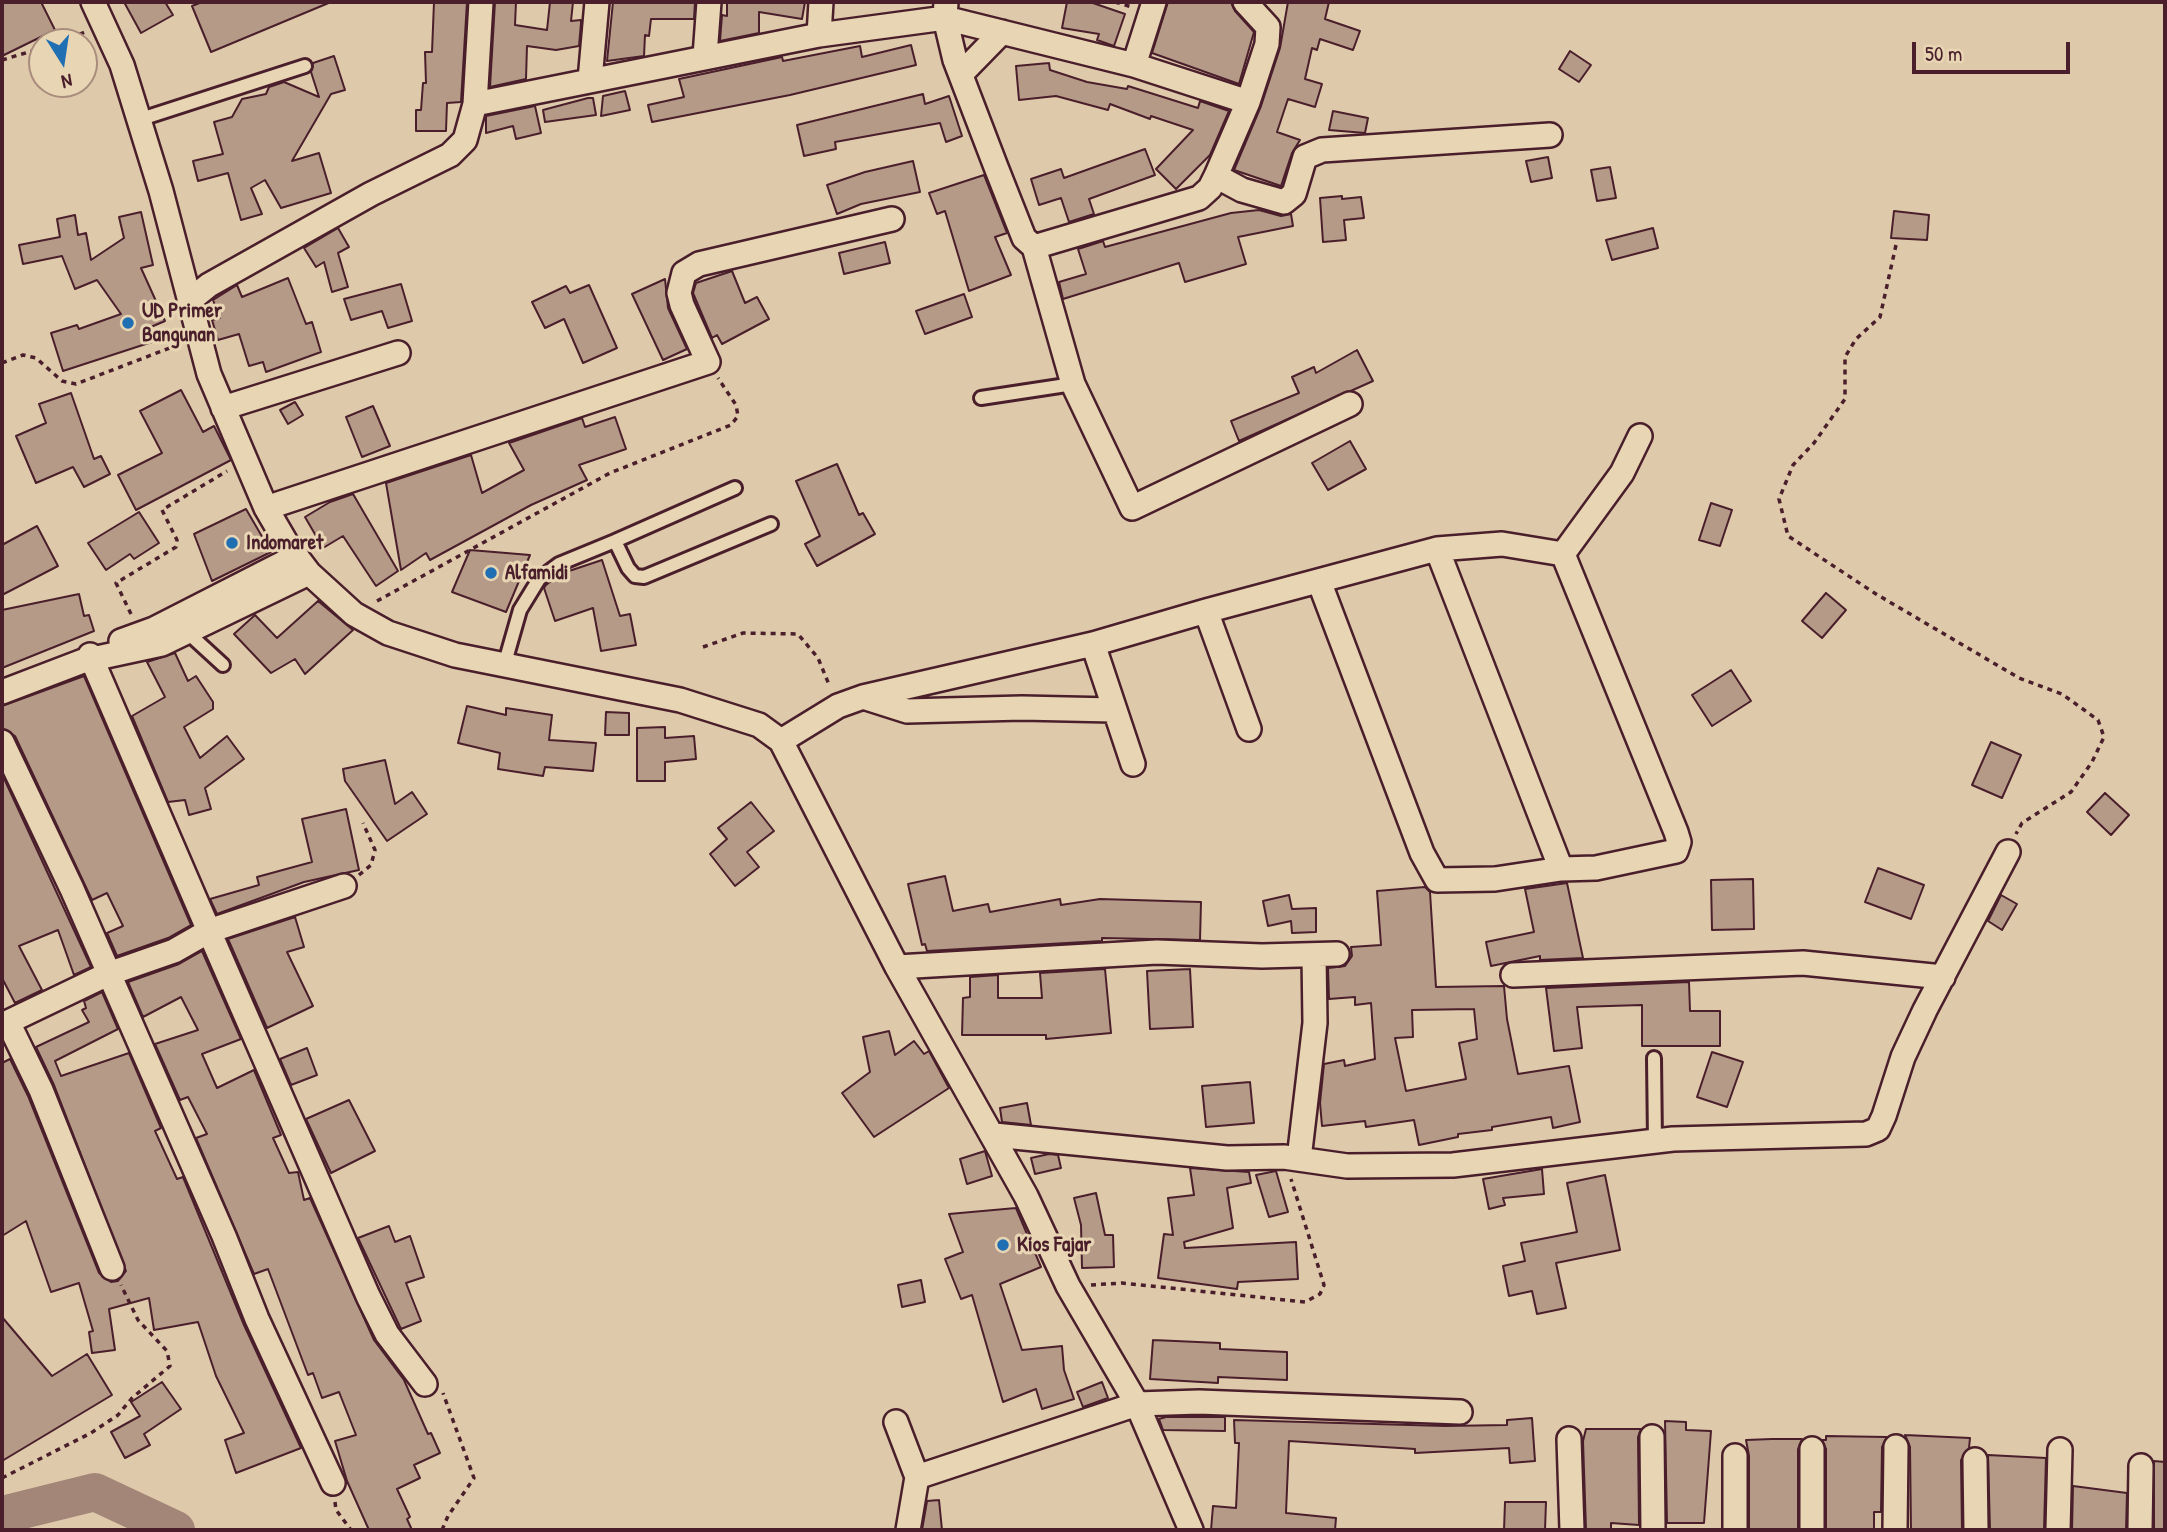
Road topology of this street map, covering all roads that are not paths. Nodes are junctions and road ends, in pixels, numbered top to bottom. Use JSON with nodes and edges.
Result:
{"nodes":[{"id":1,"x":93,"y":2,"type":"edge"},
{"id":2,"x":481,"y":2,"type":"edge"},
{"id":3,"x":597,"y":2,"type":"edge"},
{"id":4,"x":709,"y":2,"type":"edge"},
{"id":5,"x":821,"y":2,"type":"edge"},
{"id":6,"x":1154,"y":2,"type":"edge"},
{"id":7,"x":1245,"y":2,"type":"edge"},
{"id":8,"x":945,"y":10,"type":"edge"},
{"id":9,"x":1002,"y":32,"type":"junction"},
{"id":10,"x":819,"y":35,"type":"junction"},
{"id":11,"x":705,"y":57,"type":"junction"},
{"id":12,"x":1134,"y":65,"type":"junction"},
{"id":13,"x":304,"y":66,"type":"dead end"},
{"id":14,"x":961,"y":74,"type":"junction"},
{"id":15,"x":590,"y":80,"type":"junction"},
{"id":16,"x":1248,"y":102,"type":"junction"},
{"id":17,"x":475,"y":104,"type":"junction"},
{"id":18,"x":138,"y":120,"type":"junction"},
{"id":19,"x":1550,"y":135,"type":"dead end"},
{"id":20,"x":1216,"y":176,"type":"junction"},
{"id":21,"x":892,"y":219,"type":"dead end"},
{"id":22,"x":1034,"y":247,"type":"junction"},
{"id":23,"x":189,"y":301,"type":"junction"},
{"id":24,"x":398,"y":354,"type":"dead end"},
{"id":25,"x":1073,"y":384,"type":"junction"},
{"id":26,"x":981,"y":398,"type":"dead end"},
{"id":27,"x":1350,"y":404,"type":"dead end"},
{"id":28,"x":223,"y":408,"type":"junction"},
{"id":29,"x":1640,"y":436,"type":"dead end"},
{"id":30,"x":735,"y":488,"type":"dead end"},
{"id":31,"x":266,"y":508,"type":"junction"},
{"id":32,"x":771,"y":524,"type":"dead end"},
{"id":33,"x":615,"y":541,"type":"junction"},
{"id":34,"x":1437,"y":549,"type":"junction"},
{"id":35,"x":1563,"y":554,"type":"junction"},
{"id":36,"x":303,"y":564,"type":"junction"},
{"id":37,"x":1319,"y":581,"type":"junction"},
{"id":38,"x":1206,"y":611,"type":"junction"},
{"id":39,"x":183,"y":624,"type":"junction"},
{"id":40,"x":1093,"y":644,"type":"junction"},
{"id":41,"x":89,"y":658,"type":"junction"},
{"id":42,"x":223,"y":665,"type":"dead end"},
{"id":43,"x":504,"y":666,"type":"junction"},
{"id":44,"x":2,"y":692,"type":"edge"},
{"id":45,"x":863,"y":697,"type":"junction"},
{"id":46,"x":1113,"y":710,"type":"junction"},
{"id":47,"x":1249,"y":729,"type":"dead end"},
{"id":48,"x":780,"y":741,"type":"junction"},
{"id":49,"x":2,"y":742,"type":"edge"},
{"id":50,"x":1133,"y":764,"type":"dead end"},
{"id":51,"x":2008,"y":852,"type":"road end"},
{"id":52,"x":1561,"y":869,"type":"junction"},
{"id":53,"x":344,"y":887,"type":"road end"},
{"id":54,"x":209,"y":931,"type":"junction"},
{"id":55,"x":1337,"y":954,"type":"dead end"},
{"id":56,"x":1314,"y":955,"type":"junction"},
{"id":57,"x":897,"y":967,"type":"junction"},
{"id":58,"x":107,"y":974,"type":"junction"},
{"id":59,"x":1513,"y":975,"type":"dead end"},
{"id":60,"x":1943,"y":976,"type":"junction"},
{"id":61,"x":5,"y":1015,"type":"edge"},
{"id":62,"x":1654,"y":1058,"type":"dead end"},
{"id":63,"x":994,"y":1135,"type":"junction"},
{"id":64,"x":1655,"y":1142,"type":"junction"},
{"id":65,"x":1291,"y":1158,"type":"junction"},
{"id":66,"x":112,"y":1268,"type":"road end"},
{"id":67,"x":425,"y":1384,"type":"road end"},
{"id":68,"x":1137,"y":1404,"type":"junction"},
{"id":69,"x":1460,"y":1412,"type":"dead end"},
{"id":70,"x":896,"y":1422,"type":"dead end"},
{"id":71,"x":1652,"y":1437,"type":"dead end"},
{"id":72,"x":1569,"y":1439,"type":"dead end"},
{"id":73,"x":1896,"y":1447,"type":"dead end"},
{"id":74,"x":1812,"y":1450,"type":"dead end"},
{"id":75,"x":2060,"y":1450,"type":"dead end"},
{"id":76,"x":1735,"y":1456,"type":"dead end"},
{"id":77,"x":1975,"y":1460,"type":"dead end"},
{"id":78,"x":2141,"y":1466,"type":"dead end"},
{"id":79,"x":917,"y":1477,"type":"junction"},
{"id":80,"x":333,"y":1483,"type":"road end"},
{"id":81,"x":908,"y":1530,"type":"edge"},
{"id":82,"x":1191,"y":1530,"type":"edge"},
{"id":83,"x":1572,"y":1530,"type":"edge"},
{"id":84,"x":1653,"y":1530,"type":"edge"},
{"id":85,"x":1735,"y":1530,"type":"edge"},
{"id":86,"x":1812,"y":1530,"type":"edge"},
{"id":87,"x":1895,"y":1530,"type":"edge"},
{"id":88,"x":1976,"y":1530,"type":"edge"},
{"id":89,"x":2058,"y":1530,"type":"edge"},
{"id":90,"x":2140,"y":1530,"type":"edge"}],
"edges":[{"from":1,"to":18,"type":"street"},
{"from":2,"to":17,"type":"street"},
{"from":3,"to":15,"type":"street"},
{"from":4,"to":11,"type":"street"},
{"from":5,"to":10,"type":"street"},
{"from":6,"to":12,"type":"street"},
{"from":7,"to":16,"type":"street"},
{"from":8,"to":9,"type":"street"},
{"from":8,"to":10,"type":"street"},
{"from":8,"to":14,"type":"street"},
{"from":9,"to":12,"type":"street"},
{"from":9,"to":14,"type":"street"},
{"from":10,"to":11,"type":"street"},
{"from":11,"to":15,"type":"street"},
{"from":12,"to":16,"type":"street"},
{"from":13,"to":18,"type":"lane"},
{"from":14,"to":22,"type":"street"},
{"from":15,"to":17,"type":"street"},
{"from":16,"to":20,"type":"street"},
{"from":17,"to":23,"type":"street"},
{"from":18,"to":23,"type":"street"},
{"from":19,"to":20,"type":"street"},
{"from":20,"to":22,"type":"street"},
{"from":21,"to":31,"type":"street"},
{"from":22,"to":25,"type":"street"},
{"from":23,"to":28,"type":"street"},
{"from":24,"to":28,"type":"street"},
{"from":25,"to":26,"type":"lane"},
{"from":25,"to":27,"type":"street"},
{"from":28,"to":31,"type":"street"},
{"from":29,"to":35,"type":"street"},
{"from":30,"to":33,"type":"lane"},
{"from":31,"to":36,"type":"street"},
{"from":32,"to":33,"type":"lane"},
{"from":33,"to":43,"type":"lane"},
{"from":34,"to":35,"type":"street"},
{"from":34,"to":37,"type":"street"},
{"from":34,"to":52,"type":"street"},
{"from":35,"to":52,"type":"street"},
{"from":36,"to":39,"type":"street"},
{"from":36,"to":43,"type":"street"},
{"from":37,"to":38,"type":"street"},
{"from":37,"to":52,"type":"street"},
{"from":38,"to":40,"type":"street"},
{"from":38,"to":47,"type":"street"},
{"from":39,"to":41,"type":"street"},
{"from":39,"to":42,"type":"lane"},
{"from":40,"to":45,"type":"street"},
{"from":40,"to":46,"type":"street"},
{"from":41,"to":44,"type":"street"},
{"from":41,"to":54,"type":"street"},
{"from":43,"to":48,"type":"street"},
{"from":45,"to":46,"type":"street"},
{"from":45,"to":48,"type":"street"},
{"from":46,"to":50,"type":"street"},
{"from":48,"to":57,"type":"street"},
{"from":49,"to":58,"type":"street"},
{"from":51,"to":60,"type":"street"},
{"from":53,"to":54,"type":"street"},
{"from":54,"to":58,"type":"street"},
{"from":54,"to":67,"type":"street"},
{"from":55,"to":56,"type":"street"},
{"from":56,"to":57,"type":"street"},
{"from":56,"to":65,"type":"street"},
{"from":57,"to":63,"type":"street"},
{"from":58,"to":61,"type":"street"},
{"from":58,"to":80,"type":"street"},
{"from":59,"to":60,"type":"street"},
{"from":60,"to":64,"type":"street"},
{"from":61,"to":66,"type":"street"},
{"from":62,"to":64,"type":"lane"},
{"from":63,"to":65,"type":"street"},
{"from":63,"to":68,"type":"street"},
{"from":64,"to":65,"type":"street"},
{"from":68,"to":69,"type":"street"},
{"from":68,"to":79,"type":"street"},
{"from":68,"to":82,"type":"street"},
{"from":70,"to":79,"type":"street"},
{"from":71,"to":84,"type":"street"},
{"from":72,"to":83,"type":"street"},
{"from":73,"to":87,"type":"street"},
{"from":74,"to":86,"type":"street"},
{"from":75,"to":89,"type":"street"},
{"from":76,"to":85,"type":"street"},
{"from":77,"to":88,"type":"street"},
{"from":78,"to":90,"type":"street"},
{"from":79,"to":81,"type":"street"}]}
